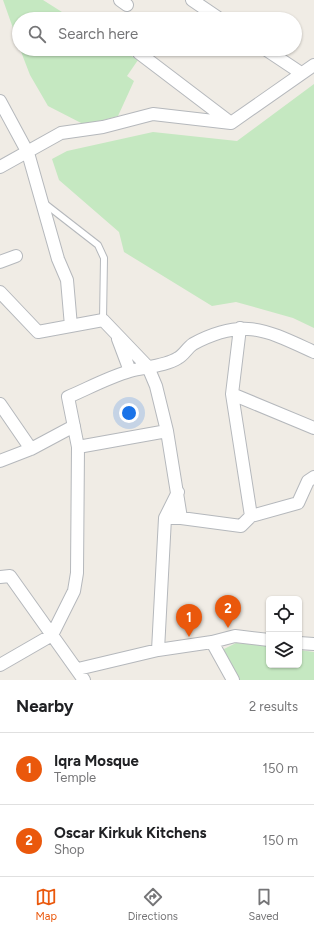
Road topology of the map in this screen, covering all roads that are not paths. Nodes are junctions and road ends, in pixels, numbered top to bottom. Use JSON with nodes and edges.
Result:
{"nodes":[{"id":1,"x":192,"y":0,"type":"edge"},
{"id":2,"x":210,"y":12,"type":"edge"},
{"id":3,"x":143,"y":56,"type":"edge"},
{"id":4,"x":276,"y":56,"type":"edge"},
{"id":5,"x":314,"y":65,"type":"edge"},
{"id":6,"x":301,"y":73,"type":"junction"},
{"id":7,"x":0,"y":101,"type":"edge"},
{"id":8,"x":231,"y":123,"type":"junction"},
{"id":9,"x":28,"y":153,"type":"junction"},
{"id":10,"x":0,"y":167,"type":"edge"},
{"id":11,"x":41,"y":201,"type":"junction"},
{"id":12,"x":16,"y":256,"type":"dead end"},
{"id":13,"x":0,"y":262,"type":"edge"},
{"id":14,"x":0,"y":292,"type":"edge"},
{"id":15,"x":103,"y":320,"type":"junction"},
{"id":16,"x":71,"y":326,"type":"junction"},
{"id":17,"x":240,"y":328,"type":"junction"},
{"id":18,"x":117,"y":334,"type":"junction"},
{"id":19,"x":314,"y":352,"type":"edge"},
{"id":20,"x":148,"y":367,"type":"junction"},
{"id":21,"x":130,"y":372,"type":"junction"},
{"id":22,"x":232,"y":394,"type":"junction"},
{"id":23,"x":0,"y":404,"type":"edge"},
{"id":24,"x":74,"y":426,"type":"junction"},
{"id":25,"x":314,"y":428,"type":"edge"},
{"id":26,"x":167,"y":432,"type":"junction"},
{"id":27,"x":78,"y":447,"type":"junction"},
{"id":28,"x":30,"y":449,"type":"junction"},
{"id":29,"x":0,"y":461,"type":"edge"},
{"id":30,"x":314,"y":477,"type":"edge"},
{"id":31,"x":178,"y":492,"type":"junction"},
{"id":32,"x":251,"y":516,"type":"junction"},
{"id":33,"x":164,"y":518,"type":"junction"},
{"id":34,"x":181,"y":518,"type":"junction"},
{"id":35,"x":0,"y":577,"type":"edge"},
{"id":36,"x":52,"y":635,"type":"junction"},
{"id":37,"x":266,"y":640,"type":"edge"},
{"id":38,"x":212,"y":642,"type":"junction"},
{"id":39,"x":302,"y":643,"type":"edge"},
{"id":40,"x":314,"y":644,"type":"edge"},
{"id":41,"x":158,"y":650,"type":"junction"},
{"id":42,"x":0,"y":665,"type":"edge"},
{"id":43,"x":78,"y":669,"type":"junction"},
{"id":44,"x":84,"y":680,"type":"edge"},
{"id":45,"x":233,"y":680,"type":"edge"}],
"edges":[{"from":1,"to":2,"type":"street"},
{"from":3,"to":8,"type":"street"},
{"from":4,"to":6,"type":"street"},
{"from":5,"to":6,"type":"street"},
{"from":6,"to":8,"type":"street"},
{"from":7,"to":9,"type":"street"},
{"from":8,"to":9,"type":"street"},
{"from":9,"to":10,"type":"street"},
{"from":9,"to":11,"type":"street"},
{"from":11,"to":15,"type":"lane"},
{"from":11,"to":16,"type":"street"},
{"from":12,"to":13,"type":"street"},
{"from":14,"to":16,"type":"street"},
{"from":15,"to":16,"type":"street"},
{"from":15,"to":18,"type":"street"},
{"from":17,"to":19,"type":"street"},
{"from":17,"to":20,"type":"street"},
{"from":17,"to":22,"type":"street"},
{"from":18,"to":20,"type":"street"},
{"from":18,"to":21,"type":"street"},
{"from":20,"to":21,"type":"street"},
{"from":20,"to":26,"type":"street"},
{"from":21,"to":24,"type":"street"},
{"from":22,"to":25,"type":"street"},
{"from":22,"to":32,"type":"street"},
{"from":23,"to":28,"type":"street"},
{"from":24,"to":27,"type":"street"},
{"from":24,"to":28,"type":"street"},
{"from":26,"to":27,"type":"street"},
{"from":26,"to":31,"type":"street"},
{"from":27,"to":36,"type":"street"},
{"from":28,"to":29,"type":"street"},
{"from":30,"to":32,"type":"street"},
{"from":31,"to":33,"type":"street"},
{"from":31,"to":34,"type":"street"},
{"from":32,"to":34,"type":"street"},
{"from":33,"to":34,"type":"street"},
{"from":33,"to":41,"type":"street"},
{"from":35,"to":36,"type":"street"},
{"from":36,"to":42,"type":"street"},
{"from":36,"to":43,"type":"street"},
{"from":37,"to":38,"type":"street"},
{"from":38,"to":41,"type":"street"},
{"from":38,"to":45,"type":"street"},
{"from":39,"to":40,"type":"street"},
{"from":41,"to":43,"type":"street"},
{"from":43,"to":44,"type":"street"}]}
